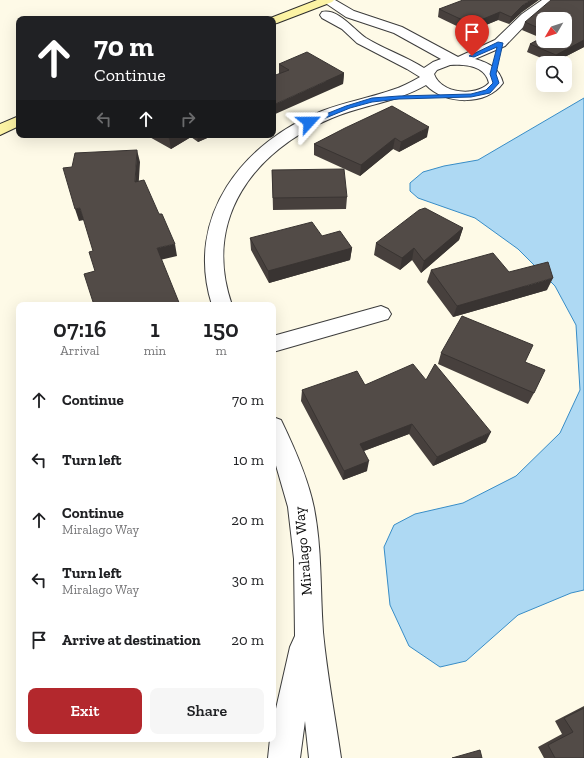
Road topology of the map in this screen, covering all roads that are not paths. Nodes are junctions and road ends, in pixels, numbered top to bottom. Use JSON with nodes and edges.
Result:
{"nodes":[{"id":1,"x":327,"y":0,"type":"edge"},
{"id":2,"x":549,"y":0,"type":"edge"},
{"id":3,"x":311,"y":6,"type":"junction"},
{"id":4,"x":276,"y":19,"type":"edge"},
{"id":5,"x":500,"y":43,"type":"junction"},
{"id":6,"x":457,"y":61,"type":"junction"},
{"id":7,"x":493,"y":74,"type":"junction"},
{"id":8,"x":427,"y":78,"type":"junction"},
{"id":9,"x":461,"y":95,"type":"junction"},
{"id":10,"x":372,"y":100,"type":"junction"},
{"id":11,"x":16,"y":113,"type":"edge"},
{"id":12,"x":0,"y":120,"type":"edge"},
{"id":13,"x":16,"y":122,"type":"edge"},
{"id":14,"x":0,"y":130,"type":"edge"},
{"id":15,"x":221,"y":302,"type":"edge"},
{"id":16,"x":381,"y":314,"type":"dead end"},
{"id":17,"x":276,"y":343,"type":"edge"},
{"id":18,"x":276,"y":434,"type":"edge"},
{"id":19,"x":309,"y":632,"type":"junction"},
{"id":20,"x":284,"y":758,"type":"edge"},
{"id":21,"x":325,"y":758,"type":"edge"}],
"edges":[{"from":1,"to":3,"type":"main road"},
{"from":1,"to":6,"type":"street"},
{"from":2,"to":5,"type":"street"},
{"from":3,"to":4,"type":"main road"},
{"from":3,"to":8,"type":"street"},
{"from":5,"to":6,"type":"street"},
{"from":5,"to":7,"type":"street"},
{"from":6,"to":7,"type":"street"},
{"from":6,"to":8,"type":"street"},
{"from":7,"to":9,"type":"street"},
{"from":8,"to":9,"type":"street"},
{"from":8,"to":10,"type":"street"},
{"from":9,"to":10,"type":"street"},
{"from":10,"to":15,"type":"street"},
{"from":11,"to":12,"type":"main road"},
{"from":13,"to":14,"type":"main road"},
{"from":16,"to":17,"type":"street"},
{"from":18,"to":19,"type":"street","name":"Miralago Way"},
{"from":19,"to":20,"type":"street","name":"Miralago Way"},
{"from":19,"to":21,"type":"street","name":"Miralago Way"}]}
